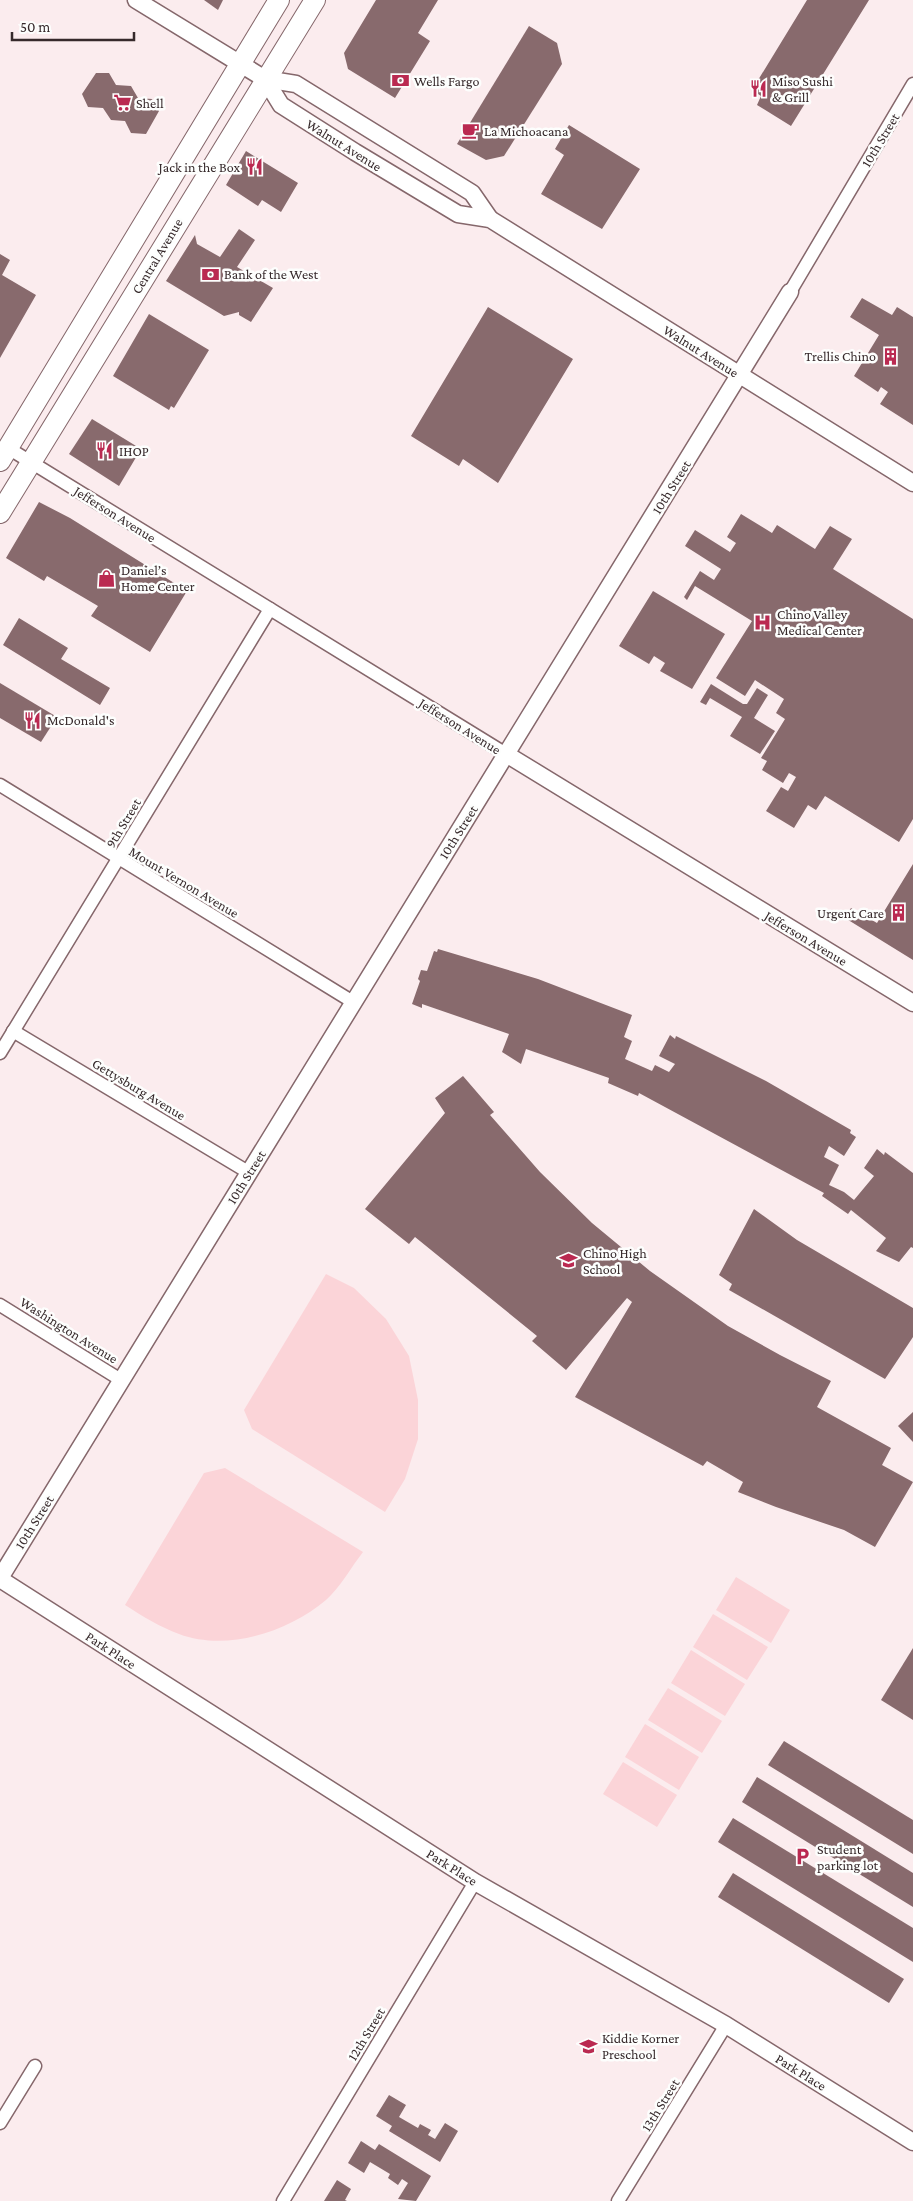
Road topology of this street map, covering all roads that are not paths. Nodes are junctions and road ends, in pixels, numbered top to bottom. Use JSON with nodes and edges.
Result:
{"nodes":[{"id":1,"x":136,"y":0,"type":"edge"},
{"id":2,"x":279,"y":0,"type":"edge"},
{"id":3,"x":315,"y":0,"type":"edge"},
{"id":4,"x":241,"y":64,"type":"junction"},
{"id":5,"x":265,"y":79,"type":"junction"},
{"id":6,"x":913,"y":84,"type":"edge"},
{"id":7,"x":490,"y":219,"type":"junction"},
{"id":8,"x":122,"y":259,"type":"junction"},
{"id":9,"x":790,"y":292,"type":"joint"},
{"id":10,"x":93,"y":362,"type":"junction"},
{"id":11,"x":740,"y":375,"type":"junction"},
{"id":12,"x":4,"y":454,"type":"edge"},
{"id":13,"x":32,"y":462,"type":"junction"},
{"id":14,"x":913,"y":483,"type":"edge"},
{"id":15,"x":0,"y":513,"type":"edge"},
{"id":16,"x":270,"y":608,"type":"junction"},
{"id":17,"x":506,"y":754,"type":"junction"},
{"id":18,"x":0,"y":785,"type":"edge"},
{"id":19,"x":118,"y":860,"type":"junction"},
{"id":20,"x":353,"y":1002,"type":"junction"},
{"id":21,"x":913,"y":1003,"type":"edge"},
{"id":22,"x":13,"y":1031,"type":"junction"},
{"id":23,"x":0,"y":1053,"type":"edge"},
{"id":24,"x":248,"y":1172,"type":"junction"},
{"id":25,"x":0,"y":1305,"type":"edge"},
{"id":26,"x":122,"y":1380,"type":"junction"},
{"id":27,"x":0,"y":1578,"type":"edge"},
{"id":28,"x":475,"y":1882,"type":"junction"},
{"id":29,"x":726,"y":2026,"type":"junction"},
{"id":30,"x":35,"y":2066,"type":"dead end"},
{"id":31,"x":0,"y":2123,"type":"edge"},
{"id":32,"x":913,"y":2142,"type":"edge"},
{"id":33,"x":283,"y":2201,"type":"edge"},
{"id":34,"x":618,"y":2201,"type":"edge"}],
"edges":[{"from":1,"to":4,"type":"street","name":"Walnut Avenue"},
{"from":2,"to":4,"type":"main road","name":"Central Avenue"},
{"from":3,"to":5,"type":"main road","name":"Central Avenue"},
{"from":4,"to":5,"type":"street","name":"Walnut Avenue"},
{"from":4,"to":8,"type":"main road","name":"Central Avenue"},
{"from":5,"to":7,"type":"street","name":"Walnut Avenue"},
{"from":5,"to":7,"type":"street","name":"Walnut Avenue"},
{"from":5,"to":10,"type":"main road","name":"Central Avenue"},
{"from":6,"to":9,"type":"street","name":"10th Street"},
{"from":7,"to":11,"type":"street","name":"Walnut Avenue"},
{"from":8,"to":10,"type":"main road"},
{"from":8,"to":12,"type":"main road","name":"Central Avenue"},
{"from":9,"to":11,"type":"street","name":"10th Street"},
{"from":10,"to":13,"type":"main road","name":"Central Avenue"},
{"from":11,"to":14,"type":"street","name":"Walnut Avenue"},
{"from":11,"to":17,"type":"street","name":"10th Street"},
{"from":12,"to":13,"type":"street","name":"Jefferson Avenue"},
{"from":13,"to":15,"type":"main road","name":"Central Avenue"},
{"from":13,"to":16,"type":"street","name":"Jefferson Avenue"},
{"from":16,"to":17,"type":"street","name":"Jefferson Avenue"},
{"from":16,"to":19,"type":"street","name":"9th Street"},
{"from":17,"to":20,"type":"street","name":"10th Street"},
{"from":17,"to":21,"type":"street","name":"Jefferson Avenue"},
{"from":18,"to":19,"type":"street","name":"Mount Vernon Avenue"},
{"from":19,"to":20,"type":"street","name":"Mount Vernon Avenue"},
{"from":19,"to":22,"type":"street","name":"9th Street"},
{"from":20,"to":24,"type":"street","name":"10th Street"},
{"from":22,"to":23,"type":"street","name":"9th Street"},
{"from":22,"to":24,"type":"street","name":"Gettysburg Avenue"},
{"from":24,"to":26,"type":"street","name":"10th Street"},
{"from":25,"to":26,"type":"street","name":"Washington Avenue"},
{"from":26,"to":27,"type":"street","name":"10th Street"},
{"from":27,"to":28,"type":"street","name":"Park Place"},
{"from":28,"to":29,"type":"street","name":"Park Place"},
{"from":28,"to":33,"type":"street","name":"12th Street"},
{"from":29,"to":32,"type":"street","name":"Park Place"},
{"from":29,"to":34,"type":"street","name":"13th Street"},
{"from":30,"to":31,"type":"street"}]}
